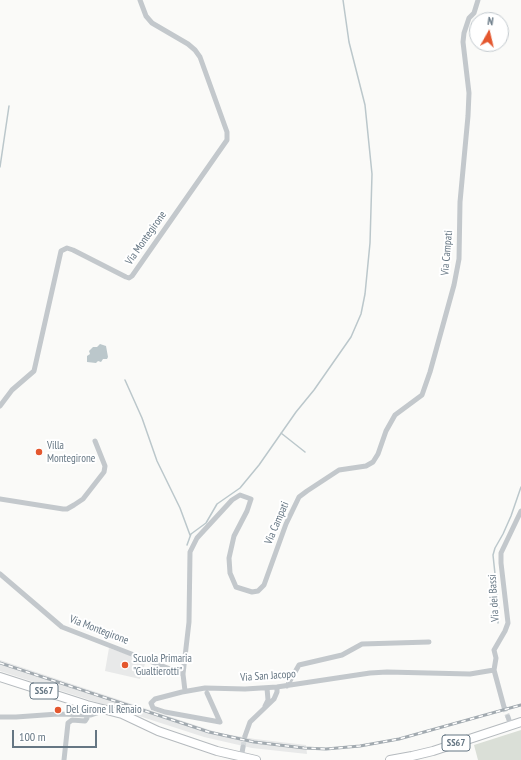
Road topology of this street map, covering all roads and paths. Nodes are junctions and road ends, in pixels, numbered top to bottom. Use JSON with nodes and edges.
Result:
{"nodes":[{"id":1,"x":140,"y":0,"type":"edge"},
{"id":2,"x":478,"y":0,"type":"edge"},
{"id":3,"x":0,"y":406,"type":"edge"},
{"id":4,"x":95,"y":441,"type":"dead end"},
{"id":5,"x":0,"y":499,"type":"edge"},
{"id":6,"x":521,"y":511,"type":"edge"},
{"id":7,"x":0,"y":574,"type":"edge"},
{"id":8,"x":429,"y":642,"type":"dead end"},
{"id":9,"x":494,"y":670,"type":"junction"},
{"id":10,"x":183,"y":674,"type":"junction"},
{"id":11,"x":0,"y":677,"type":"edge"},
{"id":12,"x":287,"y":686,"type":"junction"},
{"id":13,"x":278,"y":687,"type":"junction"},
{"id":14,"x":267,"y":688,"type":"junction"},
{"id":15,"x":185,"y":691,"type":"junction"},
{"id":16,"x":207,"y":693,"type":"dead end"},
{"id":17,"x":87,"y":705,"type":"junction"},
{"id":18,"x":264,"y":707,"type":"junction"},
{"id":19,"x":504,"y":707,"type":"tunnel mouth"},
{"id":20,"x":106,"y":710,"type":"junction"},
{"id":21,"x":85,"y":714,"type":"junction"},
{"id":22,"x":0,"y":717,"type":"edge"},
{"id":23,"x":508,"y":717,"type":"tunnel mouth"},
{"id":24,"x":521,"y":722,"type":"edge"},
{"id":25,"x":511,"y":726,"type":"junction"},
{"id":26,"x":245,"y":736,"type":"tunnel mouth"},
{"id":27,"x":243,"y":747,"type":"tunnel mouth"},
{"id":28,"x":230,"y":757,"type":"edge"},
{"id":29,"x":241,"y":759,"type":"edge"},
{"id":30,"x":64,"y":760,"type":"edge"},
{"id":31,"x":256,"y":760,"type":"edge"},
{"id":32,"x":390,"y":760,"type":"edge"}],
"edges":[{"from":1,"to":3,"type":"street","name":"Via Montegirone"},
{"from":2,"to":10,"type":"street","name":"Via Campati"},
{"from":4,"to":5,"type":"street"},
{"from":6,"to":9,"type":"street","name":"Via dei Bassi"},
{"from":7,"to":10,"type":"street","name":"Via Montegirone"},
{"from":8,"to":12,"type":"street"},
{"from":9,"to":12,"type":"street","name":"Via San Jacopo"},
{"from":9,"to":19,"type":"street","name":"Via dei Bassi"},
{"from":10,"to":15,"type":"street","name":"Via Campati"},
{"from":11,"to":17,"type":"main road","number":"SS67"},
{"from":12,"to":13,"type":"street","name":"Via San Jacopo"},
{"from":13,"to":14,"type":"street","name":"Via San Jacopo"},
{"from":13,"to":18,"type":"street"},
{"from":14,"to":15,"type":"street","name":"Via San Jacopo"},
{"from":14,"to":18,"type":"street"},
{"from":15,"to":16,"type":"street","name":"Via San Jacopo"},
{"from":17,"to":20,"type":"main road","number":"SS67"},
{"from":17,"to":21,"type":"street"},
{"from":18,"to":26,"type":"street"},
{"from":20,"to":21,"type":"street"},
{"from":20,"to":28,"type":"main road","number":"SS67"},
{"from":21,"to":22,"type":"street"},
{"from":21,"to":30,"type":"street"},
{"from":23,"to":25,"type":"street"},
{"from":24,"to":25,"type":"main road","number":"SS67"},
{"from":25,"to":32,"type":"main road","number":"SS67"},
{"from":27,"to":29,"type":"street"},
{"from":28,"to":29,"type":"main road","number":"SS67"},
{"from":29,"to":31,"type":"main road","number":"SS67"}]}
